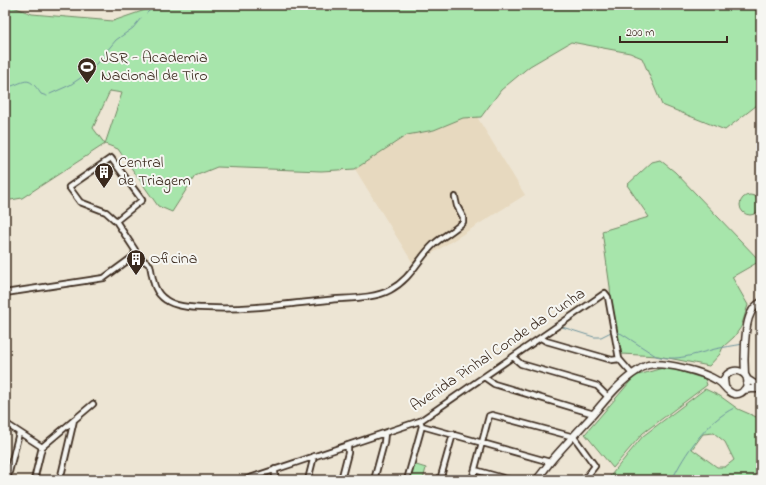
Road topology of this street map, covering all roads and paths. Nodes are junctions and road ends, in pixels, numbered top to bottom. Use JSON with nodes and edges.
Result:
{"nodes":[{"id":1,"x":455,"y":197,"type":"dead end"},
{"id":2,"x":116,"y":221,"type":"junction"},
{"id":3,"x":134,"y":256,"type":"junction"},
{"id":4,"x":5,"y":293,"type":"edge"},
{"id":5,"x":761,"y":302,"type":"edge"},
{"id":6,"x":541,"y":338,"type":"junction"},
{"id":7,"x":744,"y":356,"type":"junction"},
{"id":8,"x":513,"y":357,"type":"junction"},
{"id":9,"x":619,"y":359,"type":"junction"},
{"id":10,"x":737,"y":370,"type":"junction"},
{"id":11,"x":632,"y":374,"type":"junction"},
{"id":12,"x":705,"y":375,"type":"junction"},
{"id":13,"x":726,"y":375,"type":"junction"},
{"id":14,"x":484,"y":377,"type":"junction"},
{"id":15,"x":746,"y":377,"type":"junction"},
{"id":16,"x":725,"y":387,"type":"junction"},
{"id":17,"x":761,"y":388,"type":"edge"},
{"id":18,"x":744,"y":390,"type":"junction"},
{"id":19,"x":608,"y":397,"type":"junction"},
{"id":20,"x":93,"y":404,"type":"dead end"},
{"id":21,"x":594,"y":414,"type":"junction"},
{"id":22,"x":74,"y":420,"type":"junction"},
{"id":23,"x":5,"y":423,"type":"edge"},
{"id":24,"x":421,"y":423,"type":"junction"},
{"id":25,"x":385,"y":432,"type":"junction"},
{"id":26,"x":19,"y":433,"type":"junction"},
{"id":27,"x":453,"y":434,"type":"junction"},
{"id":28,"x":574,"y":437,"type":"junction"},
{"id":29,"x":482,"y":442,"type":"junction"},
{"id":30,"x":348,"y":445,"type":"junction"},
{"id":31,"x":42,"y":447,"type":"junction"},
{"id":32,"x":314,"y":456,"type":"junction"},
{"id":33,"x":550,"y":462,"type":"junction"},
{"id":34,"x":275,"y":470,"type":"junction"},
{"id":35,"x":475,"y":470,"type":"junction"},
{"id":36,"x":7,"y":480,"type":"edge"},
{"id":37,"x":34,"y":480,"type":"edge"},
{"id":38,"x":60,"y":480,"type":"edge"},
{"id":39,"x":244,"y":480,"type":"edge"},
{"id":40,"x":275,"y":480,"type":"edge"},
{"id":41,"x":308,"y":480,"type":"edge"},
{"id":42,"x":341,"y":480,"type":"edge"},
{"id":43,"x":374,"y":480,"type":"edge"},
{"id":44,"x":407,"y":480,"type":"edge"},
{"id":45,"x":440,"y":480,"type":"edge"},
{"id":46,"x":472,"y":480,"type":"edge"},
{"id":47,"x":510,"y":480,"type":"edge"},
{"id":48,"x":536,"y":480,"type":"edge"},
{"id":49,"x":584,"y":480,"type":"edge"}],
"edges":[{"from":1,"to":3,"type":"street"},
{"from":2,"to":2,"type":"street"},
{"from":2,"to":3,"type":"street"},
{"from":3,"to":4,"type":"street"},
{"from":5,"to":7,"type":"street"},
{"from":6,"to":8,"type":"street","name":"Avenida Pinhal Conde da Cunha"},
{"from":6,"to":9,"type":"street"},
{"from":6,"to":9,"type":"street","name":"Avenida Pinhal Conde da Cunha"},
{"from":7,"to":10,"type":"street"},
{"from":7,"to":15,"type":"street"},
{"from":8,"to":14,"type":"street","name":"Avenida Pinhal Conde da Cunha"},
{"from":8,"to":19,"type":"street"},
{"from":9,"to":11,"type":"street"},
{"from":10,"to":13,"type":"street"},
{"from":10,"to":15,"type":"street"},
{"from":11,"to":12,"type":"street"},
{"from":11,"to":19,"type":"street"},
{"from":12,"to":13,"type":"street"},
{"from":12,"to":16,"type":"street"},
{"from":13,"to":16,"type":"street"},
{"from":14,"to":21,"type":"street"},
{"from":14,"to":24,"type":"street","name":"Avenida Pinhal Conde da Cunha"},
{"from":15,"to":17,"type":"street"},
{"from":15,"to":18,"type":"street"},
{"from":16,"to":18,"type":"street"},
{"from":17,"to":18,"type":"street"},
{"from":19,"to":21,"type":"street"},
{"from":20,"to":22,"type":"street"},
{"from":21,"to":28,"type":"street"},
{"from":22,"to":31,"type":"street"},
{"from":22,"to":38,"type":"street"},
{"from":23,"to":26,"type":"street"},
{"from":24,"to":25,"type":"street","name":"Avenida Pinhal Conde da Cunha"},
{"from":24,"to":27,"type":"street"},
{"from":24,"to":44,"type":"street"},
{"from":25,"to":30,"type":"street","name":"Avenida Pinhal Conde da Cunha"},
{"from":25,"to":43,"type":"street"},
{"from":26,"to":31,"type":"street"},
{"from":26,"to":36,"type":"street"},
{"from":27,"to":29,"type":"street"},
{"from":27,"to":45,"type":"street"},
{"from":28,"to":29,"type":"street"},
{"from":28,"to":33,"type":"street"},
{"from":28,"to":49,"type":"street"},
{"from":29,"to":33,"type":"street"},
{"from":29,"to":35,"type":"street"},
{"from":30,"to":32,"type":"street","name":"Avenida Pinhal Conde da Cunha"},
{"from":30,"to":42,"type":"street"},
{"from":31,"to":37,"type":"street"},
{"from":32,"to":34,"type":"street","name":"Avenida Pinhal Conde da Cunha"},
{"from":32,"to":41,"type":"street"},
{"from":33,"to":48,"type":"street"},
{"from":34,"to":39,"type":"street","name":"Avenida Pinhal Conde da Cunha"},
{"from":34,"to":40,"type":"street"},
{"from":35,"to":46,"type":"street"},
{"from":35,"to":47,"type":"street"}]}
